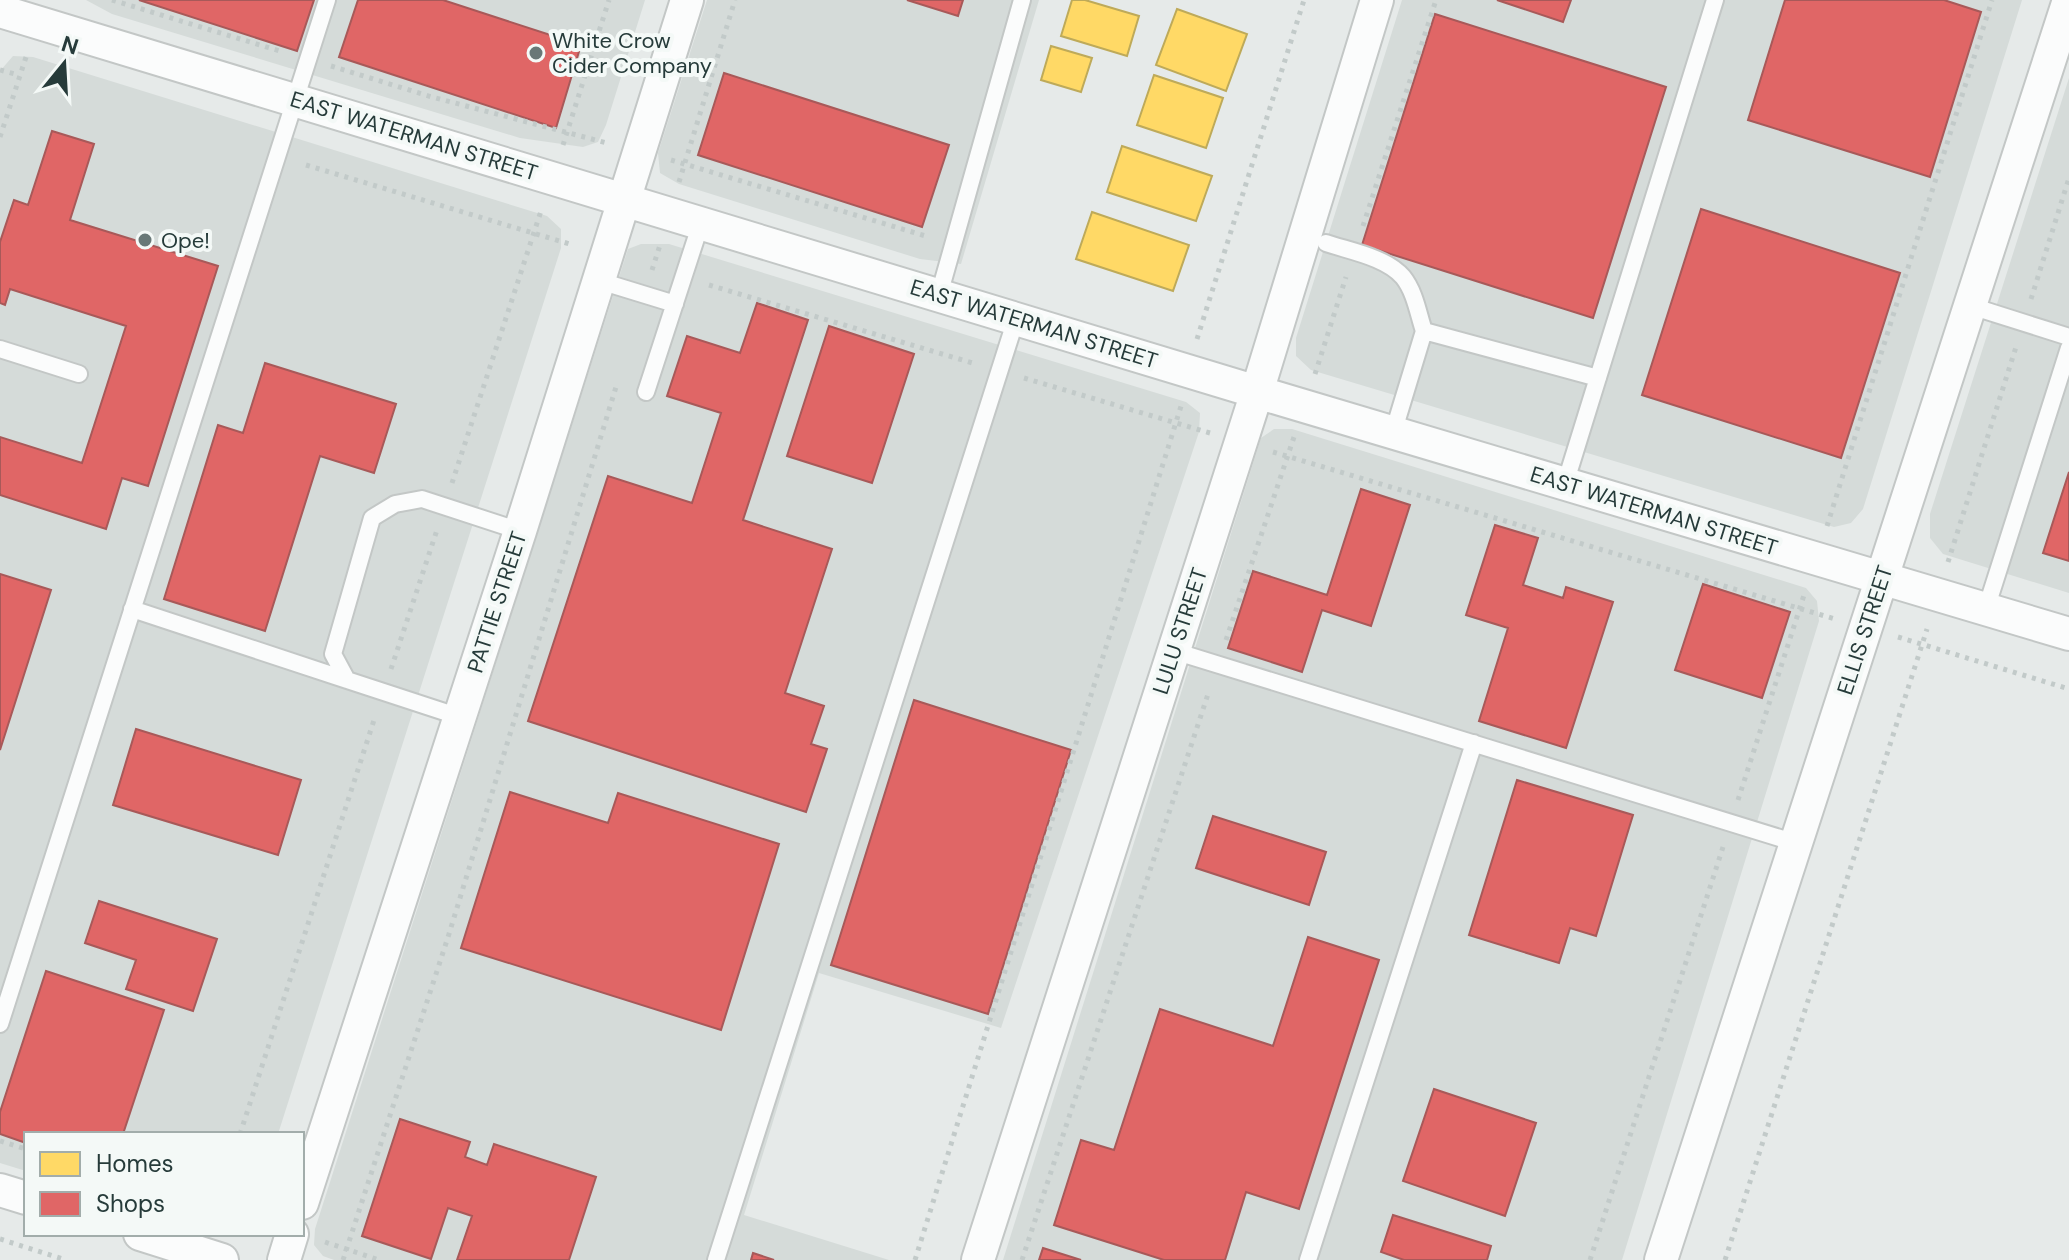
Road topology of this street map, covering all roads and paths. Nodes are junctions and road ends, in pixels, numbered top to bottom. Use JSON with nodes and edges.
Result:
{"nodes":[{"id":1,"x":112,"y":0,"type":"edge"},
{"id":2,"x":327,"y":0,"type":"edge"},
{"id":3,"x":609,"y":0,"type":"edge"},
{"id":4,"x":687,"y":0,"type":"edge"},
{"id":5,"x":735,"y":0,"type":"edge"},
{"id":6,"x":1022,"y":0,"type":"edge"},
{"id":7,"x":1304,"y":0,"type":"edge"},
{"id":8,"x":1377,"y":0,"type":"edge"},
{"id":9,"x":1436,"y":0,"type":"edge"},
{"id":10,"x":1715,"y":0,"type":"edge"},
{"id":11,"x":0,"y":11,"type":"edge"},
{"id":12,"x":2066,"y":18,"type":"edge"},
{"id":13,"x":38,"y":22,"type":"junction"},
{"id":14,"x":308,"y":59,"type":"junction"},
{"id":15,"x":0,"y":70,"type":"edge"},
{"id":16,"x":19,"y":75,"type":"junction"},
{"id":17,"x":295,"y":100,"type":"junction"},
{"id":18,"x":567,"y":132,"type":"junction"},
{"id":19,"x":0,"y":137,"type":"edge"},
{"id":20,"x":640,"y":152,"type":"junction"},
{"id":21,"x":685,"y":164,"type":"junction"},
{"id":22,"x":306,"y":165,"type":"dead end"},
{"id":23,"x":552,"y":178,"type":"junction"},
{"id":24,"x":2069,"y":178,"type":"edge"},
{"id":25,"x":625,"y":200,"type":"junction"},
{"id":26,"x":669,"y":214,"type":"junction"},
{"id":27,"x":701,"y":223,"type":"junction"},
{"id":28,"x":534,"y":233,"type":"junction"},
{"id":29,"x":1326,"y":243,"type":"dead end"},
{"id":30,"x":953,"y":244,"type":"junction"},
{"id":31,"x":1354,"y":253,"type":"junction"},
{"id":32,"x":604,"y":268,"type":"junction"},
{"id":33,"x":653,"y":268,"type":"junction"},
{"id":34,"x":683,"y":277,"type":"junction"},
{"id":35,"x":645,"y":295,"type":"junction"},
{"id":36,"x":939,"y":295,"type":"junction"},
{"id":37,"x":675,"y":304,"type":"junction"},
{"id":38,"x":1971,"y":306,"type":"junction"},
{"id":39,"x":1016,"y":319,"type":"junction"},
{"id":40,"x":2023,"y":323,"type":"junction"},
{"id":41,"x":1424,"y":331,"type":"junction"},
{"id":42,"x":2069,"y":337,"type":"edge"},
{"id":43,"x":2069,"y":348,"type":"edge"},
{"id":44,"x":0,"y":349,"type":"edge"},
{"id":45,"x":1000,"y":371,"type":"junction"},
{"id":46,"x":1190,"y":371,"type":"junction"},
{"id":47,"x":79,"y":374,"type":"dead end"},
{"id":48,"x":1598,"y":378,"type":"junction"},
{"id":49,"x":617,"y":386,"type":"dead end"},
{"id":50,"x":646,"y":392,"type":"dead end"},
{"id":51,"x":1257,"y":392,"type":"junction"},
{"id":52,"x":1304,"y":406,"type":"junction"},
{"id":53,"x":1177,"y":424,"type":"junction"},
{"id":54,"x":1393,"y":433,"type":"junction"},
{"id":55,"x":1240,"y":442,"type":"junction"},
{"id":56,"x":1288,"y":456,"type":"junction"},
{"id":57,"x":1565,"y":484,"type":"junction"},
{"id":58,"x":444,"y":507,"type":"junction"},
{"id":59,"x":520,"y":531,"type":"junction"},
{"id":60,"x":1882,"y":578,"type":"junction"},
{"id":61,"x":1938,"y":594,"type":"junction"},
{"id":62,"x":132,"y":609,"type":"junction"},
{"id":63,"x":1986,"y":609,"type":"junction"},
{"id":64,"x":1866,"y":628,"type":"junction"},
{"id":65,"x":2069,"y":634,"type":"edge"},
{"id":66,"x":1922,"y":645,"type":"junction"},
{"id":67,"x":1174,"y":651,"type":"junction"},
{"id":68,"x":1218,"y":664,"type":"junction"},
{"id":69,"x":347,"y":680,"type":"junction"},
{"id":70,"x":2069,"y":689,"type":"edge"},
{"id":71,"x":384,"y":692,"type":"junction"},
{"id":72,"x":460,"y":717,"type":"junction"},
{"id":73,"x":1474,"y":743,"type":"junction"},
{"id":74,"x":1796,"y":843,"type":"junction"},
{"id":75,"x":0,"y":1024,"type":"edge"},
{"id":76,"x":241,"y":1132,"type":"edge"},
{"id":77,"x":1629,"y":1140,"type":"dead end"},
{"id":78,"x":0,"y":1141,"type":"edge"},
{"id":79,"x":24,"y":1148,"type":"edge"},
{"id":80,"x":0,"y":1190,"type":"edge"},
{"id":81,"x":24,"y":1197,"type":"edge"},
{"id":82,"x":304,"y":1197,"type":"edge"},
{"id":83,"x":146,"y":1236,"type":"edge"},
{"id":84,"x":304,"y":1236,"type":"edge"},
{"id":85,"x":0,"y":1239,"type":"edge"},
{"id":86,"x":346,"y":1249,"type":"junction"},
{"id":87,"x":66,"y":1260,"type":"edge"},
{"id":88,"x":222,"y":1260,"type":"edge"},
{"id":89,"x":284,"y":1260,"type":"edge"},
{"id":90,"x":343,"y":1260,"type":"edge"},
{"id":91,"x":379,"y":1260,"type":"edge"},
{"id":92,"x":716,"y":1260,"type":"edge"},
{"id":93,"x":915,"y":1260,"type":"edge"},
{"id":94,"x":978,"y":1260,"type":"edge"},
{"id":95,"x":1022,"y":1260,"type":"edge"},
{"id":96,"x":1308,"y":1260,"type":"edge"},
{"id":97,"x":1590,"y":1260,"type":"edge"},
{"id":98,"x":1661,"y":1260,"type":"edge"},
{"id":99,"x":1725,"y":1260,"type":"edge"}],
"edges":[{"from":1,"to":14,"type":"path"},
{"from":2,"to":14,"type":"lane"},
{"from":3,"to":18,"type":"path"},
{"from":4,"to":20,"type":"street","name":"PATTIE STREET"},
{"from":5,"to":21,"type":"path"},
{"from":6,"to":30,"type":"lane"},
{"from":7,"to":46,"type":"path"},
{"from":8,"to":51,"type":"street","name":"LULU STREET"},
{"from":9,"to":31,"type":"path"},
{"from":10,"to":48,"type":"lane"},
{"from":11,"to":13,"type":"street","name":"EAST WATERMAN STREET"},
{"from":12,"to":38,"type":"street","name":"ELLIS STREET"},
{"from":13,"to":16,"type":"path"},
{"from":13,"to":17,"type":"street","name":"EAST WATERMAN STREET"},
{"from":14,"to":17,"type":"lane"},
{"from":14,"to":18,"type":"path"},
{"from":15,"to":16,"type":"path"},
{"from":16,"to":19,"type":"path"},
{"from":17,"to":23,"type":"street","name":"EAST WATERMAN STREET"},
{"from":17,"to":62,"type":"lane"},
{"from":18,"to":20,"type":"path"},
{"from":18,"to":23,"type":"path"},
{"from":20,"to":21,"type":"path"},
{"from":20,"to":25,"type":"street","name":"PATTIE STREET"},
{"from":21,"to":26,"type":"path"},
{"from":21,"to":30,"type":"path"},
{"from":22,"to":28,"type":"path"},
{"from":23,"to":25,"type":"street","name":"EAST WATERMAN STREET"},
{"from":23,"to":28,"type":"path"},
{"from":24,"to":40,"type":"path"},
{"from":25,"to":26,"type":"street","name":"EAST WATERMAN STREET"},
{"from":25,"to":32,"type":"street","name":"PATTIE STREET"},
{"from":26,"to":27,"type":"street","name":"EAST WATERMAN STREET"},
{"from":26,"to":33,"type":"path"},
{"from":27,"to":34,"type":"lane"},
{"from":27,"to":36,"type":"street","name":"EAST WATERMAN STREET"},
{"from":28,"to":32,"type":"path"},
{"from":28,"to":58,"type":"path"},
{"from":29,"to":31,"type":"lane"},
{"from":30,"to":36,"type":"lane"},
{"from":31,"to":41,"type":"lane"},
{"from":31,"to":52,"type":"path"},
{"from":32,"to":33,"type":"path"},
{"from":32,"to":35,"type":"lane"},
{"from":32,"to":59,"type":"street","name":"PATTIE STREET"},
{"from":33,"to":35,"type":"path"},
{"from":34,"to":37,"type":"lane"},
{"from":34,"to":45,"type":"path"},
{"from":35,"to":37,"type":"lane"},
{"from":36,"to":39,"type":"street","name":"EAST WATERMAN STREET"},
{"from":37,"to":50,"type":"lane"},
{"from":38,"to":40,"type":"lane"},
{"from":38,"to":60,"type":"street","name":"ELLIS STREET"},
{"from":39,"to":45,"type":"lane"},
{"from":39,"to":46,"type":"street","name":"EAST WATERMAN STREET"},
{"from":40,"to":42,"type":"lane"},
{"from":40,"to":61,"type":"path"},
{"from":41,"to":48,"type":"lane"},
{"from":41,"to":54,"type":"lane"},
{"from":43,"to":63,"type":"lane"},
{"from":44,"to":47,"type":"lane"},
{"from":45,"to":53,"type":"path"},
{"from":45,"to":92,"type":"lane"},
{"from":46,"to":51,"type":"street","name":"EAST WATERMAN STREET"},
{"from":46,"to":53,"type":"path"},
{"from":48,"to":57,"type":"lane"},
{"from":49,"to":86,"type":"path"},
{"from":51,"to":52,"type":"street","name":"EAST WATERMAN STREET"},
{"from":51,"to":55,"type":"street","name":"LULU STREET"},
{"from":52,"to":54,"type":"street","name":"EAST WATERMAN STREET"},
{"from":52,"to":56,"type":"path"},
{"from":53,"to":55,"type":"path"},
{"from":53,"to":93,"type":"path"},
{"from":54,"to":57,"type":"street","name":"EAST WATERMAN STREET"},
{"from":55,"to":56,"type":"path"},
{"from":55,"to":67,"type":"street","name":"LULU STREET"},
{"from":56,"to":64,"type":"path"},
{"from":56,"to":68,"type":"path"},
{"from":57,"to":60,"type":"street","name":"EAST WATERMAN STREET"},
{"from":58,"to":59,"type":"lane"},
{"from":58,"to":69,"type":"lane"},
{"from":58,"to":71,"type":"path"},
{"from":59,"to":72,"type":"street","name":"PATTIE STREET"},
{"from":60,"to":61,"type":"street","name":"EAST WATERMAN STREET"},
{"from":60,"to":64,"type":"street","name":"ELLIS STREET"},
{"from":61,"to":63,"type":"street","name":"EAST WATERMAN STREET"},
{"from":61,"to":66,"type":"path"},
{"from":62,"to":69,"type":"lane"},
{"from":62,"to":75,"type":"lane"},
{"from":63,"to":65,"type":"street","name":"EAST WATERMAN STREET"},
{"from":64,"to":66,"type":"path"},
{"from":64,"to":74,"type":"street","name":"ELLIS STREET"},
{"from":66,"to":70,"type":"path"},
{"from":66,"to":99,"type":"path"},
{"from":67,"to":68,"type":"lane"},
{"from":67,"to":94,"type":"street","name":"LULU STREET"},
{"from":68,"to":73,"type":"lane"},
{"from":68,"to":95,"type":"path"},
{"from":69,"to":71,"type":"lane"},
{"from":71,"to":72,"type":"lane"},
{"from":71,"to":76,"type":"path"},
{"from":72,"to":82,"type":"street","name":"PATTIE STREET"},
{"from":73,"to":74,"type":"lane"},
{"from":73,"to":96,"type":"lane"},
{"from":74,"to":98,"type":"street","name":"ELLIS STREET"},
{"from":77,"to":97,"type":"path"},
{"from":78,"to":79,"type":"path"},
{"from":80,"to":81,"type":"street"},
{"from":83,"to":88,"type":"street"},
{"from":84,"to":86,"type":"path"},
{"from":84,"to":89,"type":"street"},
{"from":85,"to":87,"type":"path"},
{"from":86,"to":90,"type":"path"},
{"from":86,"to":91,"type":"path"}]}
